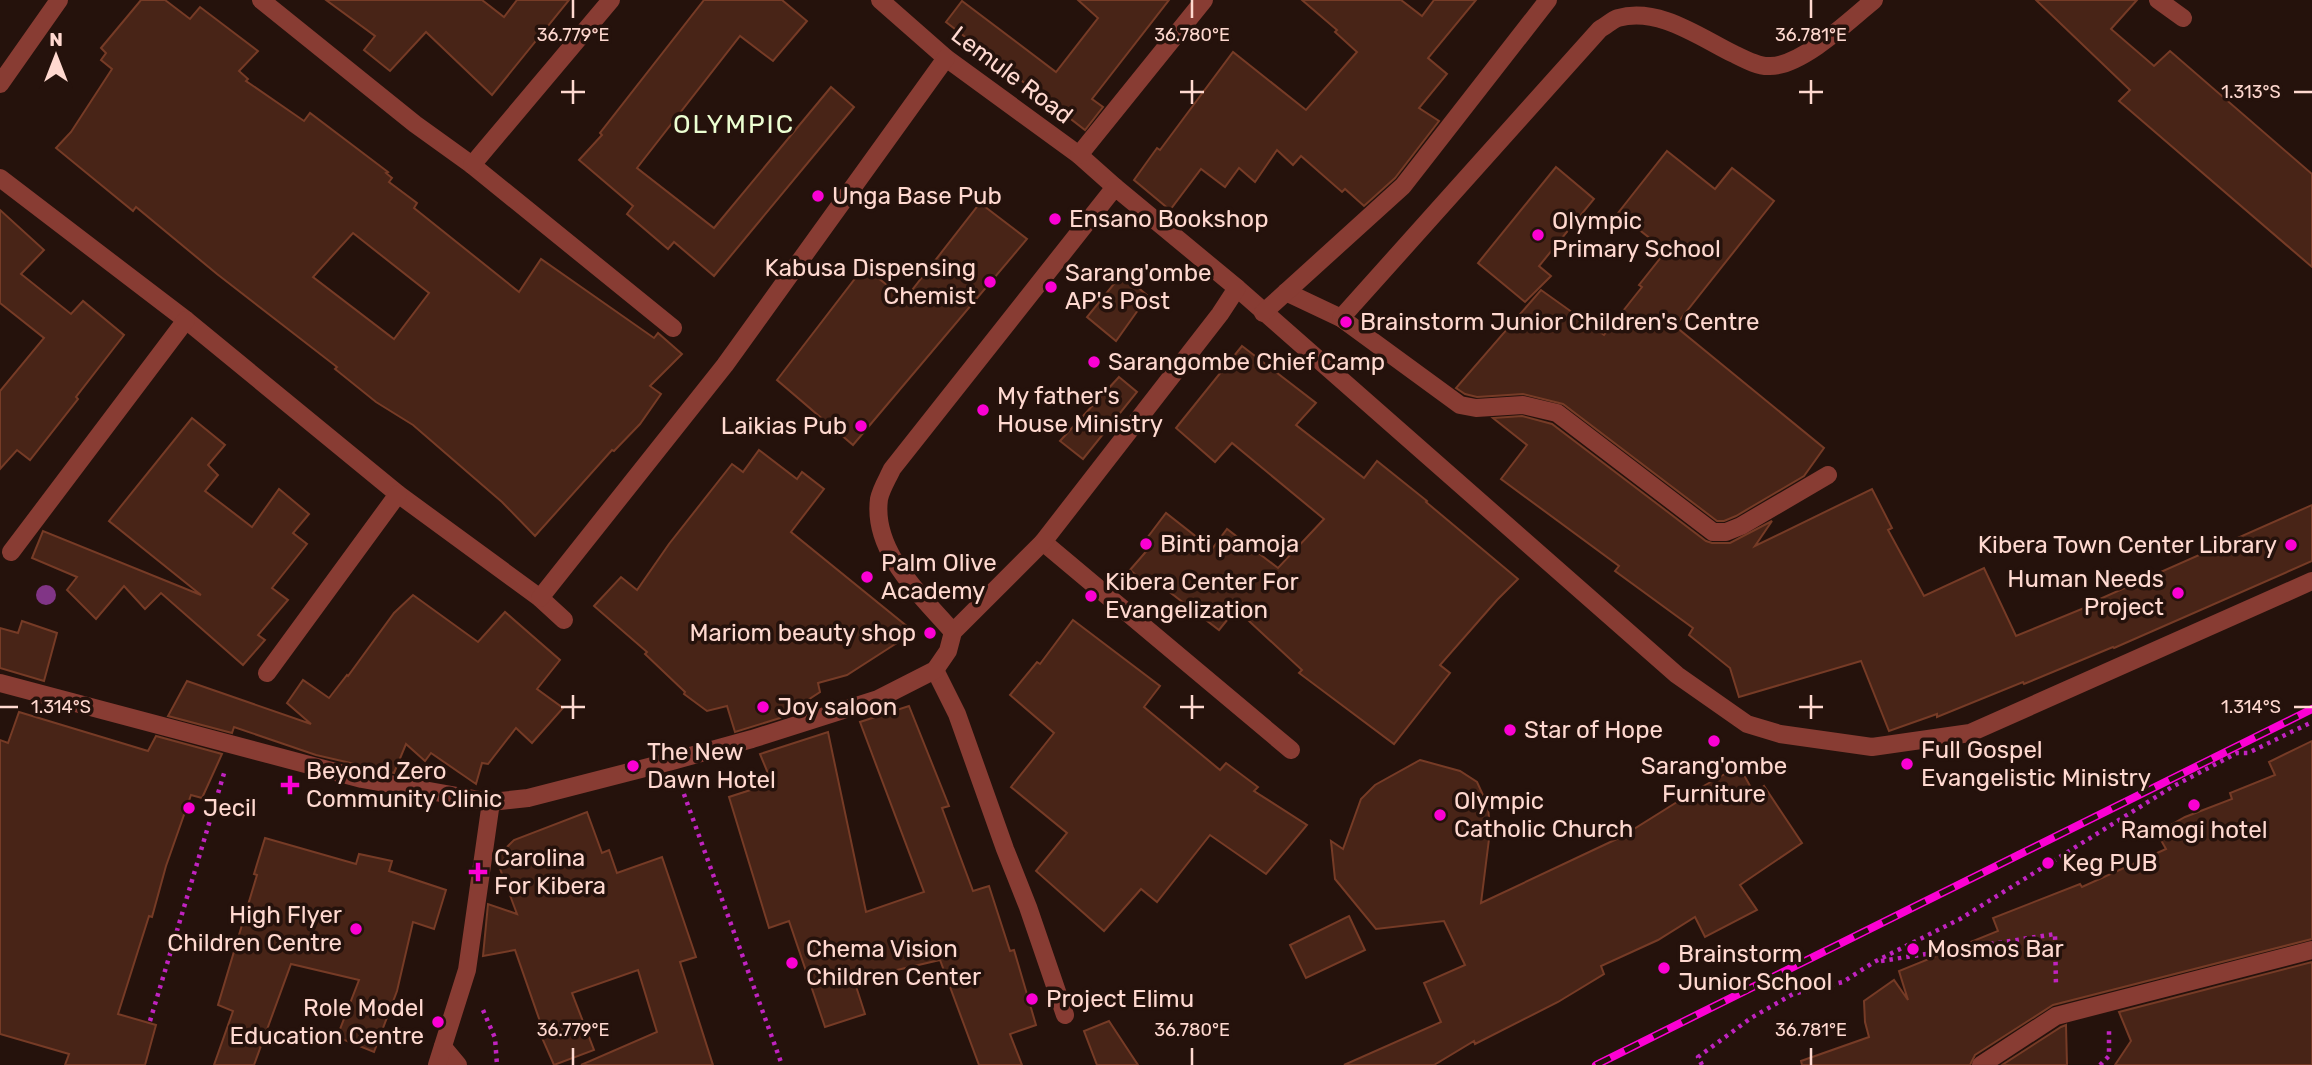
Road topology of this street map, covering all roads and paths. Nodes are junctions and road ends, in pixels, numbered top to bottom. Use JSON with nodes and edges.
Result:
{"nodes":[{"id":1,"x":59,"y":0,"type":"edge"},
{"id":2,"x":261,"y":0,"type":"edge"},
{"id":3,"x":611,"y":0,"type":"edge"},
{"id":4,"x":880,"y":0,"type":"edge"},
{"id":5,"x":1204,"y":0,"type":"edge"},
{"id":6,"x":1548,"y":0,"type":"edge"},
{"id":7,"x":1874,"y":0,"type":"edge"},
{"id":8,"x":2158,"y":0,"type":"edge"},
{"id":9,"x":2183,"y":18,"type":"dead end"},
{"id":10,"x":946,"y":58,"type":"junction"},
{"id":11,"x":0,"y":84,"type":"edge"},
{"id":12,"x":1079,"y":156,"type":"junction"},
{"id":13,"x":472,"y":165,"type":"junction"},
{"id":14,"x":0,"y":178,"type":"edge"},
{"id":15,"x":1115,"y":187,"type":"junction"},
{"id":16,"x":1237,"y":288,"type":"junction"},
{"id":17,"x":1286,"y":292,"type":"junction"},
{"id":18,"x":1263,"y":313,"type":"junction"},
{"id":19,"x":1341,"y":318,"type":"junction"},
{"id":20,"x":186,"y":320,"type":"junction"},
{"id":21,"x":673,"y":328,"type":"dead end"},
{"id":22,"x":1829,"y":475,"type":"dead end"},
{"id":23,"x":398,"y":494,"type":"junction"},
{"id":24,"x":1043,"y":542,"type":"junction"},
{"id":25,"x":11,"y":552,"type":"dead end"},
{"id":26,"x":2312,"y":581,"type":"edge"},
{"id":27,"x":540,"y":598,"type":"junction"},
{"id":28,"x":564,"y":620,"type":"dead end"},
{"id":29,"x":953,"y":632,"type":"junction"},
{"id":30,"x":935,"y":670,"type":"junction"},
{"id":31,"x":267,"y":673,"type":"dead end"},
{"id":32,"x":0,"y":683,"type":"edge"},
{"id":33,"x":2312,"y":722,"type":"edge"},
{"id":34,"x":233,"y":746,"type":"junction"},
{"id":35,"x":1291,"y":750,"type":"dead end"},
{"id":36,"x":672,"y":761,"type":"junction"},
{"id":37,"x":491,"y":802,"type":"junction"},
{"id":38,"x":2312,"y":950,"type":"edge"},
{"id":39,"x":1874,"y":962,"type":"junction"},
{"id":40,"x":467,"y":970,"type":"junction"},
{"id":41,"x":2110,"y":1002,"type":"junction"},
{"id":42,"x":1065,"y":1015,"type":"dead end"},
{"id":43,"x":2056,"y":1016,"type":"junction"},
{"id":44,"x":150,"y":1021,"type":"dead end"},
{"id":45,"x":443,"y":1047,"type":"junction"},
{"id":46,"x":437,"y":1065,"type":"edge"},
{"id":47,"x":458,"y":1065,"type":"edge"},
{"id":48,"x":497,"y":1065,"type":"edge"},
{"id":49,"x":782,"y":1065,"type":"edge"},
{"id":50,"x":1702,"y":1065,"type":"edge"},
{"id":51,"x":1980,"y":1065,"type":"edge"},
{"id":52,"x":2100,"y":1065,"type":"edge"}],
"edges":[{"from":1,"to":11,"type":"street"},
{"from":2,"to":13,"type":"street"},
{"from":3,"to":13,"type":"street"},
{"from":4,"to":10,"type":"street","name":"Lemule Road"},
{"from":5,"to":12,"type":"street"},
{"from":6,"to":17,"type":"street"},
{"from":7,"to":19,"type":"street"},
{"from":8,"to":9,"type":"street"},
{"from":10,"to":12,"type":"street","name":"Lemule Road"},
{"from":10,"to":27,"type":"street"},
{"from":12,"to":15,"type":"street","name":"Lemule Road"},
{"from":13,"to":21,"type":"street"},
{"from":14,"to":20,"type":"street"},
{"from":15,"to":16,"type":"street","name":"Lemule Road"},
{"from":15,"to":29,"type":"street"},
{"from":16,"to":18,"type":"street","name":"Lemule Road"},
{"from":16,"to":24,"type":"street"},
{"from":17,"to":18,"type":"street"},
{"from":17,"to":19,"type":"street"},
{"from":18,"to":26,"type":"street","name":"Lemule Road"},
{"from":19,"to":22,"type":"street"},
{"from":20,"to":23,"type":"street"},
{"from":20,"to":25,"type":"street"},
{"from":23,"to":27,"type":"street"},
{"from":23,"to":31,"type":"street"},
{"from":24,"to":29,"type":"street"},
{"from":24,"to":35,"type":"street"},
{"from":27,"to":28,"type":"street"},
{"from":29,"to":30,"type":"street"},
{"from":30,"to":36,"type":"street"},
{"from":30,"to":42,"type":"street"},
{"from":32,"to":34,"type":"street"},
{"from":33,"to":39,"type":"path"},
{"from":34,"to":37,"type":"street"},
{"from":34,"to":44,"type":"path"},
{"from":36,"to":37,"type":"street"},
{"from":36,"to":49,"type":"path"},
{"from":37,"to":40,"type":"street"},
{"from":38,"to":41,"type":"street"},
{"from":39,"to":43,"type":"path"},
{"from":39,"to":50,"type":"path"},
{"from":40,"to":45,"type":"street"},
{"from":40,"to":48,"type":"path"},
{"from":41,"to":43,"type":"street"},
{"from":41,"to":52,"type":"path"},
{"from":43,"to":51,"type":"street"},
{"from":45,"to":46,"type":"street"},
{"from":45,"to":47,"type":"street"}]}
